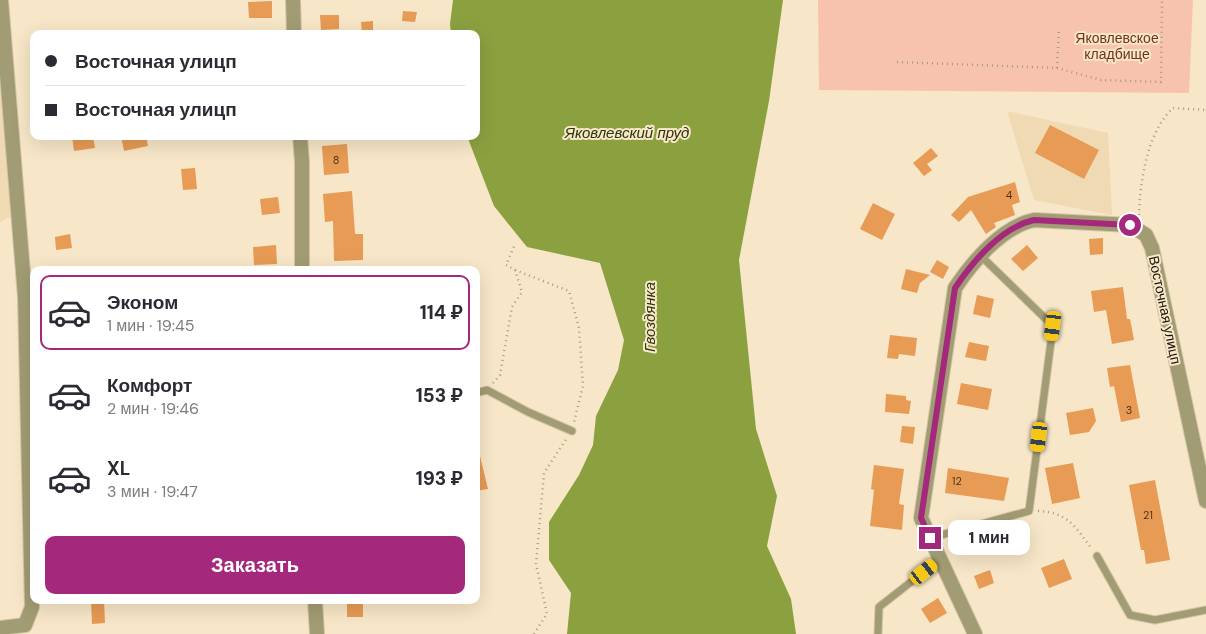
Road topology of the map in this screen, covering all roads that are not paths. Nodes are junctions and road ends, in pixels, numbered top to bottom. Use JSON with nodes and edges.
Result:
{"nodes":[{"id":1,"x":1,"y":0,"type":"edge"},
{"id":2,"x":293,"y":0,"type":"edge"},
{"id":3,"x":294,"y":30,"type":"edge"},
{"id":4,"x":300,"y":140,"type":"edge"},
{"id":5,"x":982,"y":257,"type":"junction"},
{"id":6,"x":302,"y":266,"type":"edge"},
{"id":7,"x":480,"y":392,"type":"edge"},
{"id":8,"x":572,"y":431,"type":"road end"},
{"id":9,"x":1206,"y":500,"type":"edge"},
{"id":10,"x":30,"y":518,"type":"edge"},
{"id":11,"x":930,"y":538,"type":"junction"},
{"id":12,"x":1097,"y":556,"type":"road end"},
{"id":13,"x":940,"y":560,"type":"junction"},
{"id":14,"x":32,"y":604,"type":"edge"},
{"id":15,"x":315,"y":604,"type":"edge"},
{"id":16,"x":1206,"y":610,"type":"edge"},
{"id":17,"x":0,"y":628,"type":"edge"},
{"id":18,"x":317,"y":634,"type":"edge"},
{"id":19,"x":878,"y":634,"type":"edge"},
{"id":20,"x":975,"y":634,"type":"edge"}],
"edges":[{"from":1,"to":10,"type":"street"},
{"from":2,"to":3,"type":"street"},
{"from":4,"to":6,"type":"street"},
{"from":5,"to":9,"type":"street","name":"Восточная улицп"},
{"from":5,"to":11,"type":"street"},
{"from":5,"to":11,"type":"lane"},
{"from":7,"to":8,"type":"lane"},
{"from":11,"to":13,"type":"street"},
{"from":12,"to":16,"type":"lane"},
{"from":13,"to":19,"type":"lane"},
{"from":13,"to":20,"type":"street"},
{"from":14,"to":17,"type":"street"},
{"from":15,"to":18,"type":"street"}]}
